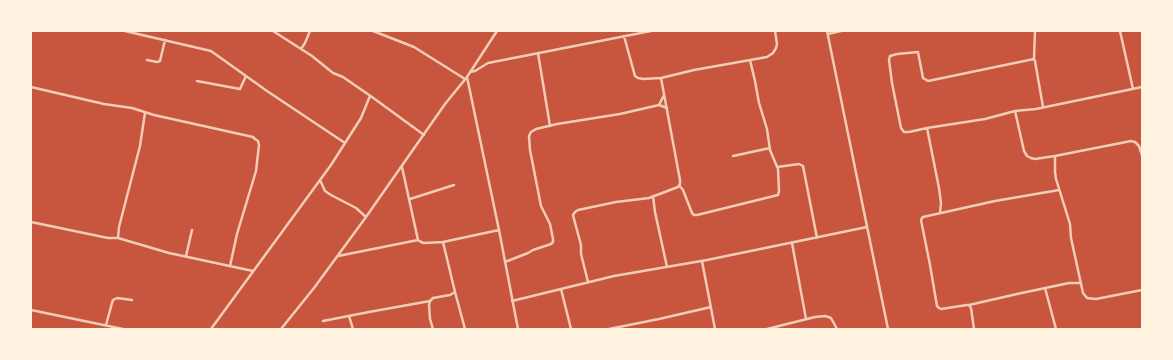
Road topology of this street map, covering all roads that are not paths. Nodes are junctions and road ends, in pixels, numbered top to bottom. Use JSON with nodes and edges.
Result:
{"nodes":[{"id":1,"x":125,"y":31,"type":"edge"},
{"id":2,"x":273,"y":31,"type":"edge"},
{"id":3,"x":310,"y":31,"type":"edge"},
{"id":4,"x":373,"y":31,"type":"edge"},
{"id":5,"x":497,"y":31,"type":"edge"},
{"id":6,"x":651,"y":31,"type":"edge"},
{"id":7,"x":775,"y":31,"type":"edge"},
{"id":8,"x":841,"y":31,"type":"edge"},
{"id":9,"x":1035,"y":31,"type":"edge"},
{"id":10,"x":1120,"y":31,"type":"edge"},
{"id":11,"x":827,"y":32,"type":"edge"},
{"id":12,"x":624,"y":36,"type":"junction"},
{"id":13,"x":164,"y":40,"type":"junction"},
{"id":14,"x":301,"y":49,"type":"junction"},
{"id":15,"x":538,"y":53,"type":"junction"},
{"id":16,"x":1034,"y":59,"type":"junction"},
{"id":17,"x":147,"y":60,"type":"dead end"},
{"id":18,"x":750,"y":60,"type":"junction"},
{"id":19,"x":470,"y":72,"type":"junction"},
{"id":20,"x":246,"y":76,"type":"junction"},
{"id":21,"x":466,"y":78,"type":"junction"},
{"id":22,"x":661,"y":78,"type":"junction"},
{"id":23,"x":197,"y":81,"type":"dead end"},
{"id":24,"x":31,"y":87,"type":"edge"},
{"id":25,"x":1142,"y":87,"type":"edge"},
{"id":26,"x":1133,"y":89,"type":"junction"},
{"id":27,"x":664,"y":95,"type":"junction"},
{"id":28,"x":370,"y":96,"type":"junction"},
{"id":29,"x":659,"y":105,"type":"junction"},
{"id":30,"x":1043,"y":107,"type":"junction"},
{"id":31,"x":667,"y":108,"type":"junction"},
{"id":32,"x":1015,"y":111,"type":"junction"},
{"id":33,"x":145,"y":112,"type":"junction"},
{"id":34,"x":550,"y":126,"type":"junction"},
{"id":35,"x":928,"y":128,"type":"junction"},
{"id":36,"x":424,"y":135,"type":"junction"},
{"id":37,"x":345,"y":143,"type":"junction"},
{"id":38,"x":770,"y":148,"type":"junction"},
{"id":39,"x":1142,"y":155,"type":"edge"},
{"id":40,"x":733,"y":156,"type":"dead end"},
{"id":41,"x":1055,"y":156,"type":"junction"},
{"id":42,"x":402,"y":167,"type":"junction"},
{"id":43,"x":777,"y":167,"type":"junction"},
{"id":44,"x":320,"y":180,"type":"junction"},
{"id":45,"x":454,"y":185,"type":"dead end"},
{"id":46,"x":679,"y":185,"type":"junction"},
{"id":47,"x":1059,"y":190,"type":"junction"},
{"id":48,"x":653,"y":196,"type":"junction"},
{"id":49,"x":410,"y":199,"type":"junction"},
{"id":50,"x":940,"y":213,"type":"junction"},
{"id":51,"x":366,"y":217,"type":"junction"},
{"id":52,"x":31,"y":222,"type":"edge"},
{"id":53,"x":867,"y":226,"type":"junction"},
{"id":54,"x":192,"y":230,"type":"dead end"},
{"id":55,"x":499,"y":230,"type":"junction"},
{"id":56,"x":118,"y":238,"type":"junction"},
{"id":57,"x":817,"y":238,"type":"junction"},
{"id":58,"x":418,"y":240,"type":"junction"},
{"id":59,"x":443,"y":242,"type":"junction"},
{"id":60,"x":792,"y":243,"type":"junction"},
{"id":61,"x":186,"y":256,"type":"junction"},
{"id":62,"x":337,"y":256,"type":"junction"},
{"id":63,"x":702,"y":261,"type":"junction"},
{"id":64,"x":505,"y":262,"type":"junction"},
{"id":65,"x":230,"y":266,"type":"junction"},
{"id":66,"x":667,"y":267,"type":"junction"},
{"id":67,"x":253,"y":271,"type":"junction"},
{"id":68,"x":588,"y":282,"type":"junction"},
{"id":69,"x":1080,"y":283,"type":"junction"},
{"id":70,"x":1045,"y":288,"type":"junction"},
{"id":71,"x":561,"y":289,"type":"junction"},
{"id":72,"x":1142,"y":290,"type":"edge"},
{"id":73,"x":456,"y":292,"type":"junction"},
{"id":74,"x":132,"y":300,"type":"dead end"},
{"id":75,"x":430,"y":301,"type":"junction"},
{"id":76,"x":512,"y":301,"type":"junction"},
{"id":77,"x":969,"y":305,"type":"junction"},
{"id":78,"x":711,"y":307,"type":"junction"},
{"id":79,"x":31,"y":310,"type":"edge"},
{"id":80,"x":349,"y":316,"type":"junction"},
{"id":81,"x":806,"y":319,"type":"junction"},
{"id":82,"x":323,"y":321,"type":"dead end"},
{"id":83,"x":106,"y":326,"type":"junction"},
{"id":84,"x":123,"y":329,"type":"edge"},
{"id":85,"x":210,"y":329,"type":"edge"},
{"id":86,"x":282,"y":329,"type":"edge"},
{"id":87,"x":353,"y":329,"type":"edge"},
{"id":88,"x":433,"y":329,"type":"edge"},
{"id":89,"x":465,"y":329,"type":"edge"},
{"id":90,"x":518,"y":329,"type":"edge"},
{"id":91,"x":571,"y":329,"type":"edge"},
{"id":92,"x":609,"y":329,"type":"edge"},
{"id":93,"x":715,"y":329,"type":"edge"},
{"id":94,"x":767,"y":329,"type":"edge"},
{"id":95,"x":837,"y":329,"type":"edge"},
{"id":96,"x":888,"y":329,"type":"edge"},
{"id":97,"x":974,"y":329,"type":"edge"},
{"id":98,"x":1056,"y":329,"type":"edge"}],
"edges":[{"from":1,"to":13,"type":"street"},
{"from":2,"to":14,"type":"street"},
{"from":3,"to":14,"type":"street"},
{"from":4,"to":21,"type":"street"},
{"from":5,"to":19,"type":"street"},
{"from":6,"to":12,"type":"street"},
{"from":7,"to":18,"type":"street"},
{"from":8,"to":11,"type":"street"},
{"from":9,"to":16,"type":"street"},
{"from":10,"to":26,"type":"street"},
{"from":11,"to":53,"type":"street"},
{"from":12,"to":15,"type":"street"},
{"from":12,"to":22,"type":"street"},
{"from":13,"to":17,"type":"street"},
{"from":13,"to":20,"type":"street"},
{"from":14,"to":28,"type":"street"},
{"from":15,"to":19,"type":"street"},
{"from":15,"to":34,"type":"street"},
{"from":16,"to":30,"type":"street"},
{"from":16,"to":35,"type":"street"},
{"from":18,"to":22,"type":"street"},
{"from":18,"to":38,"type":"street"},
{"from":19,"to":21,"type":"street"},
{"from":20,"to":23,"type":"street"},
{"from":20,"to":37,"type":"street"},
{"from":21,"to":36,"type":"street"},
{"from":21,"to":55,"type":"street"},
{"from":22,"to":27,"type":"street"},
{"from":24,"to":33,"type":"street"},
{"from":25,"to":26,"type":"street"},
{"from":26,"to":30,"type":"street"},
{"from":27,"to":29,"type":"street"},
{"from":27,"to":31,"type":"street"},
{"from":28,"to":36,"type":"street"},
{"from":28,"to":37,"type":"street"},
{"from":29,"to":31,"type":"street"},
{"from":29,"to":34,"type":"street"},
{"from":30,"to":32,"type":"street"},
{"from":31,"to":46,"type":"street"},
{"from":32,"to":35,"type":"street"},
{"from":32,"to":41,"type":"street"},
{"from":33,"to":56,"type":"street"},
{"from":33,"to":65,"type":"street"},
{"from":34,"to":64,"type":"street"},
{"from":35,"to":50,"type":"street"},
{"from":36,"to":42,"type":"street"},
{"from":37,"to":44,"type":"street"},
{"from":38,"to":40,"type":"street"},
{"from":38,"to":43,"type":"street"},
{"from":39,"to":41,"type":"street"},
{"from":41,"to":47,"type":"street"},
{"from":42,"to":49,"type":"street"},
{"from":42,"to":51,"type":"street"},
{"from":43,"to":46,"type":"street"},
{"from":43,"to":57,"type":"street"},
{"from":44,"to":51,"type":"street"},
{"from":44,"to":67,"type":"street"},
{"from":45,"to":49,"type":"street"},
{"from":46,"to":48,"type":"street"},
{"from":47,"to":50,"type":"street"},
{"from":47,"to":69,"type":"street"},
{"from":48,"to":66,"type":"street"},
{"from":48,"to":68,"type":"street"},
{"from":49,"to":58,"type":"street"},
{"from":50,"to":77,"type":"street"},
{"from":51,"to":62,"type":"street"},
{"from":52,"to":56,"type":"street"},
{"from":53,"to":57,"type":"street"},
{"from":53,"to":96,"type":"street"},
{"from":54,"to":61,"type":"street"},
{"from":55,"to":59,"type":"street"},
{"from":55,"to":64,"type":"street"},
{"from":56,"to":61,"type":"street"},
{"from":57,"to":60,"type":"street"},
{"from":58,"to":59,"type":"street"},
{"from":58,"to":62,"type":"street"},
{"from":59,"to":73,"type":"street"},
{"from":60,"to":63,"type":"street"},
{"from":60,"to":81,"type":"street"},
{"from":61,"to":65,"type":"street"},
{"from":62,"to":86,"type":"street"},
{"from":63,"to":66,"type":"street"},
{"from":63,"to":78,"type":"street"},
{"from":64,"to":76,"type":"street"},
{"from":65,"to":67,"type":"street"},
{"from":66,"to":68,"type":"street"},
{"from":67,"to":85,"type":"street"},
{"from":68,"to":71,"type":"street"},
{"from":69,"to":70,"type":"street"},
{"from":69,"to":72,"type":"street"},
{"from":70,"to":77,"type":"street"},
{"from":70,"to":98,"type":"street"},
{"from":71,"to":76,"type":"street"},
{"from":71,"to":91,"type":"street"},
{"from":73,"to":75,"type":"street"},
{"from":73,"to":89,"type":"street"},
{"from":74,"to":83,"type":"street"},
{"from":75,"to":80,"type":"street"},
{"from":75,"to":88,"type":"street"},
{"from":76,"to":90,"type":"street"},
{"from":77,"to":97,"type":"street"},
{"from":78,"to":92,"type":"street"},
{"from":78,"to":93,"type":"street"},
{"from":79,"to":83,"type":"street"},
{"from":80,"to":82,"type":"street"},
{"from":80,"to":87,"type":"street"},
{"from":81,"to":94,"type":"street"},
{"from":81,"to":95,"type":"street"},
{"from":83,"to":84,"type":"street"}]}
